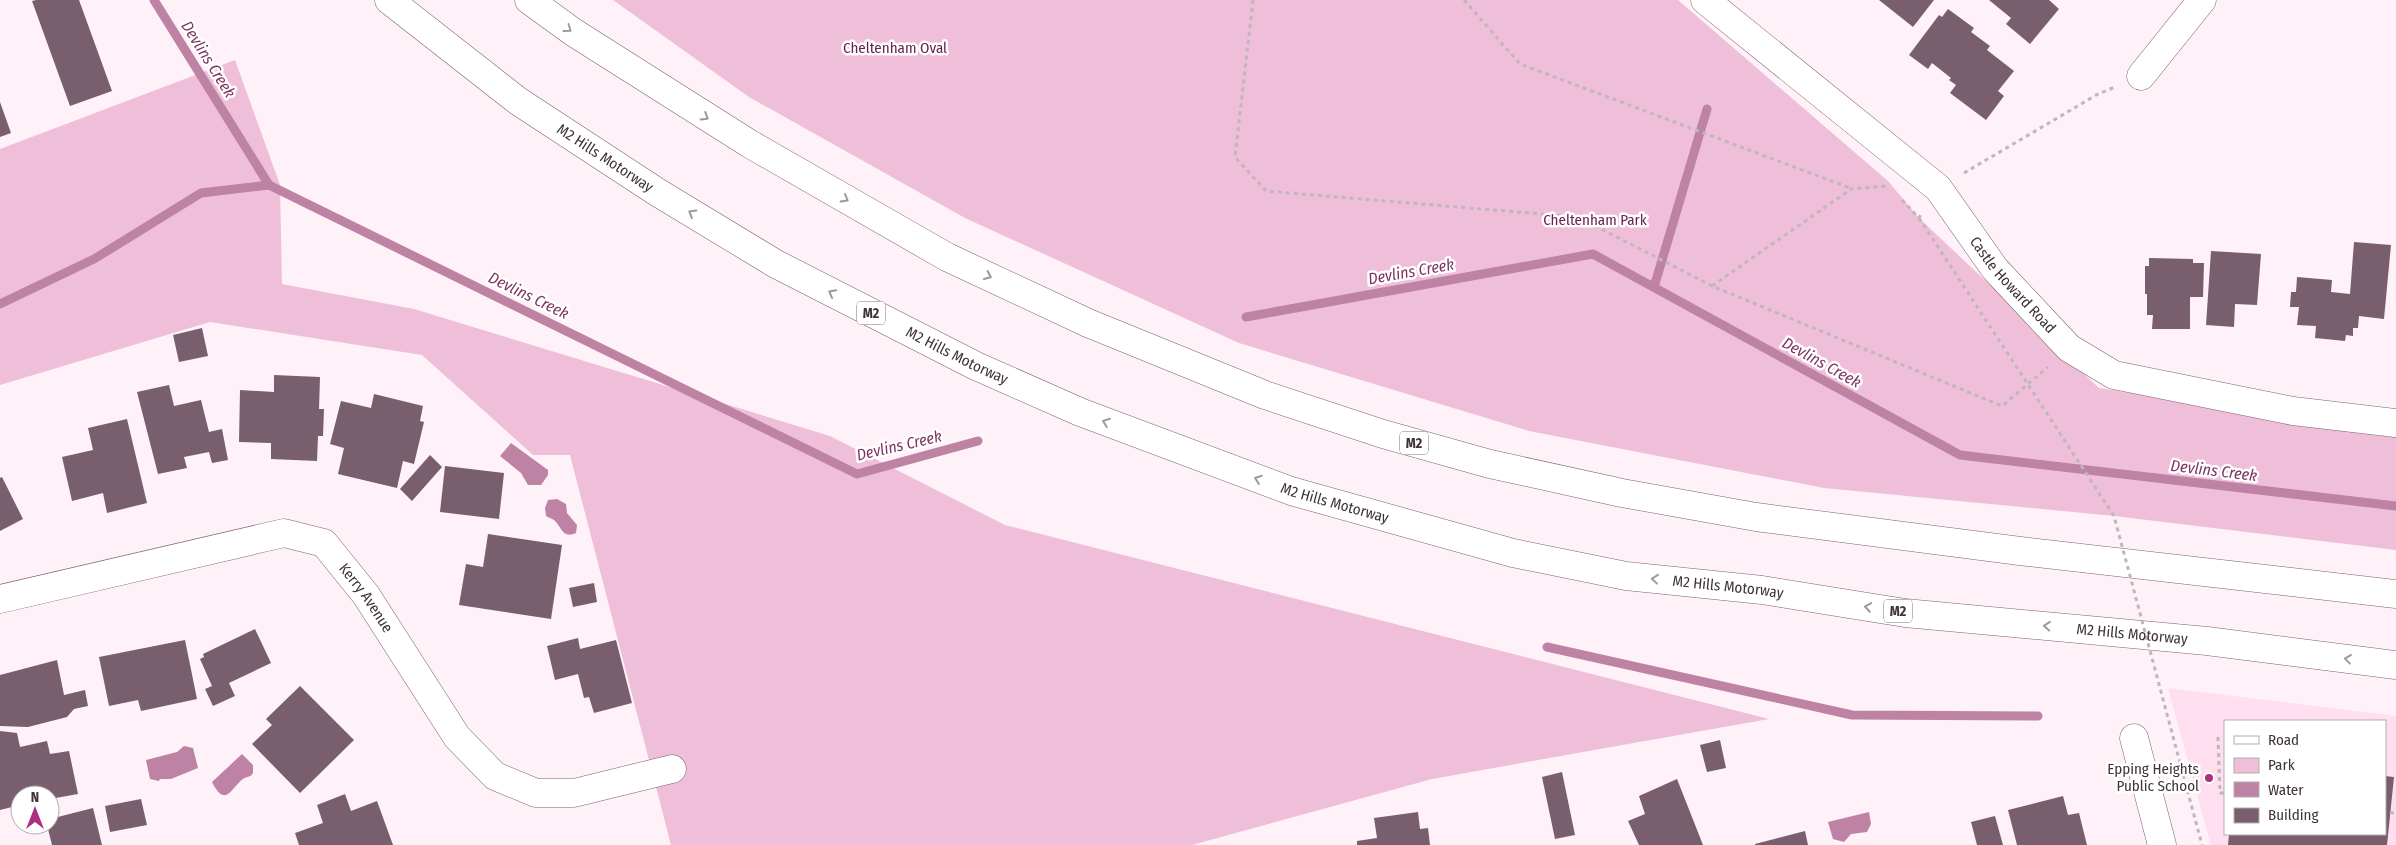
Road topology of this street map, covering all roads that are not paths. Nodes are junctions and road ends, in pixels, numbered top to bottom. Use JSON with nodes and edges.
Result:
{"nodes":[{"id":1,"x":389,"y":0,"type":"edge"},
{"id":2,"x":529,"y":0,"type":"edge"},
{"id":3,"x":1705,"y":0,"type":"edge"},
{"id":4,"x":2202,"y":0,"type":"edge"},
{"id":5,"x":2141,"y":76,"type":"dead end"},
{"id":6,"x":2396,"y":423,"type":"edge"},
{"id":7,"x":2396,"y":594,"type":"edge"},
{"id":8,"x":0,"y":599,"type":"edge"},
{"id":9,"x":2396,"y":665,"type":"edge"},
{"id":10,"x":2134,"y":738,"type":"dead end"},
{"id":11,"x":672,"y":769,"type":"dead end"},
{"id":12,"x":2162,"y":845,"type":"edge"}],
"edges":[{"from":9,"to":1,"type":"main road","name":"M2 Hills Motorway","number":"M2","one_way":true},
{"from":2,"to":7,"type":"main road","number":"M2","one_way":true},
{"from":3,"to":6,"type":"main road","name":"Castle Howard Road"},
{"from":4,"to":5,"type":"main road"},
{"from":8,"to":11,"type":"main road","name":"Kerry Avenue"},
{"from":10,"to":12,"type":"main road"}]}
